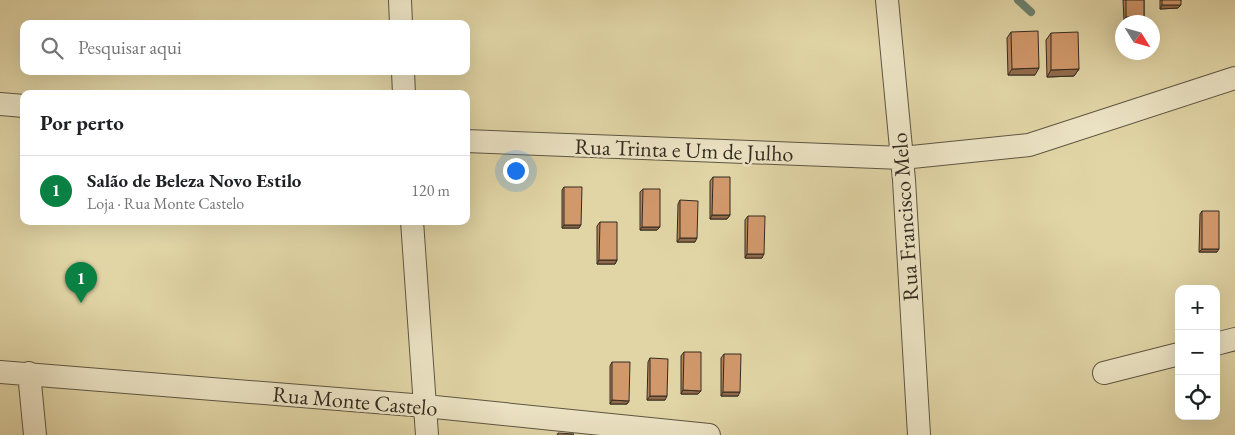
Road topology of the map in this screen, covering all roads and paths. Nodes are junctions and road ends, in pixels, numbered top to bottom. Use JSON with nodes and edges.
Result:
{"nodes":[{"id":1,"x":400,"y":0,"type":"edge"},
{"id":2,"x":887,"y":0,"type":"edge"},
{"id":3,"x":401,"y":20,"type":"edge"},
{"id":4,"x":403,"y":75,"type":"edge"},
{"id":5,"x":1235,"y":78,"type":"edge"},
{"id":6,"x":404,"y":90,"type":"edge"},
{"id":7,"x":0,"y":104,"type":"edge"},
{"id":8,"x":20,"y":106,"type":"edge"},
{"id":9,"x":470,"y":141,"type":"edge"},
{"id":10,"x":902,"y":158,"type":"junction"},
{"id":11,"x":412,"y":225,"type":"edge"},
{"id":12,"x":1235,"y":339,"type":"edge"},
{"id":13,"x":1220,"y":343,"type":"edge"},
{"id":14,"x":1175,"y":355,"type":"edge"},
{"id":15,"x":0,"y":372,"type":"edge"},
{"id":16,"x":1104,"y":373,"type":"dead end"},
{"id":17,"x":29,"y":374,"type":"junction"},
{"id":18,"x":425,"y":406,"type":"junction"},
{"id":19,"x":35,"y":435,"type":"edge"},
{"id":20,"x":427,"y":435,"type":"edge"},
{"id":21,"x":709,"y":435,"type":"edge"},
{"id":22,"x":919,"y":435,"type":"edge"}],
"edges":[{"from":1,"to":3,"type":"street"},
{"from":2,"to":10,"type":"street","name":"Rua Francisco Melo"},
{"from":4,"to":6,"type":"street"},
{"from":5,"to":10,"type":"street","name":"Rua Trinta e Um de Julho"},
{"from":7,"to":8,"type":"street"},
{"from":9,"to":10,"type":"street","name":"Rua Trinta e Um de Julho"},
{"from":10,"to":22,"type":"street","name":"Rua Francisco Melo"},
{"from":11,"to":18,"type":"street"},
{"from":12,"to":13,"type":"street"},
{"from":14,"to":16,"type":"street"},
{"from":15,"to":17,"type":"street","name":"Rua Monte Castelo"},
{"from":17,"to":18,"type":"street","name":"Rua Monte Castelo"},
{"from":17,"to":19,"type":"street"},
{"from":18,"to":20,"type":"street"},
{"from":18,"to":21,"type":"street","name":"Rua Monte Castelo"}]}
